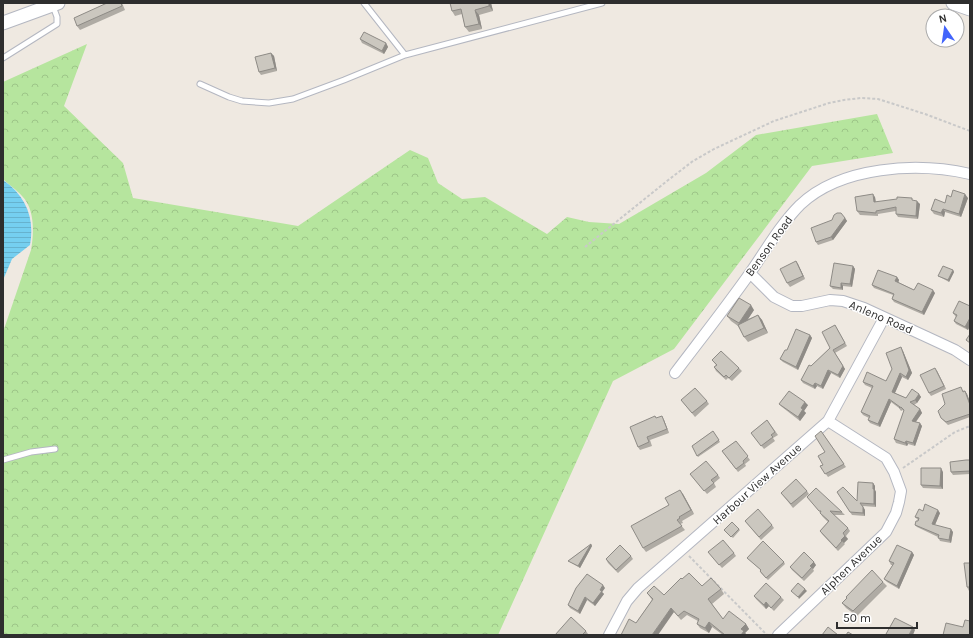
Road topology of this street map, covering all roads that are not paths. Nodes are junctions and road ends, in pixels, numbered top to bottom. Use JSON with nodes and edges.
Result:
{"nodes":[{"id":1,"x":364,"y":3,"type":"edge"},
{"id":2,"x":602,"y":3,"type":"edge"},
{"id":3,"x":953,"y":3,"type":"edge"},
{"id":4,"x":55,"y":4,"type":"edge"},
{"id":5,"x":970,"y":9,"type":"edge"},
{"id":6,"x":3,"y":23,"type":"edge"},
{"id":7,"x":405,"y":55,"type":"junction"},
{"id":8,"x":3,"y":58,"type":"edge"},
{"id":9,"x":200,"y":84,"type":"dead end"},
{"id":10,"x":970,"y":174,"type":"edge"},
{"id":11,"x":750,"y":273,"type":"junction"},
{"id":12,"x":884,"y":318,"type":"junction"},
{"id":13,"x":970,"y":360,"type":"edge"},
{"id":14,"x":675,"y":373,"type":"dead end"},
{"id":15,"x":828,"y":421,"type":"junction"},
{"id":16,"x":55,"y":449,"type":"dead end"},
{"id":17,"x":3,"y":460,"type":"edge"},
{"id":18,"x":609,"y":635,"type":"edge"},
{"id":19,"x":778,"y":635,"type":"edge"}],
"edges":[{"from":1,"to":7,"type":"lane"},
{"from":2,"to":7,"type":"lane"},
{"from":3,"to":5,"type":"street"},
{"from":4,"to":6,"type":"street"},
{"from":4,"to":8,"type":"lane"},
{"from":7,"to":9,"type":"lane"},
{"from":10,"to":11,"type":"street","name":"Benson Road"},
{"from":11,"to":12,"type":"street","name":"Anleno Road"},
{"from":11,"to":14,"type":"street","name":"Benson Road"},
{"from":12,"to":13,"type":"street","name":"Anleno Road"},
{"from":12,"to":15,"type":"street","name":"Harbour View Avenue"},
{"from":15,"to":18,"type":"street","name":"Harbour View Avenue"},
{"from":15,"to":19,"type":"street","name":"Alphen Avenue"},
{"from":16,"to":17,"type":"lane"}]}
